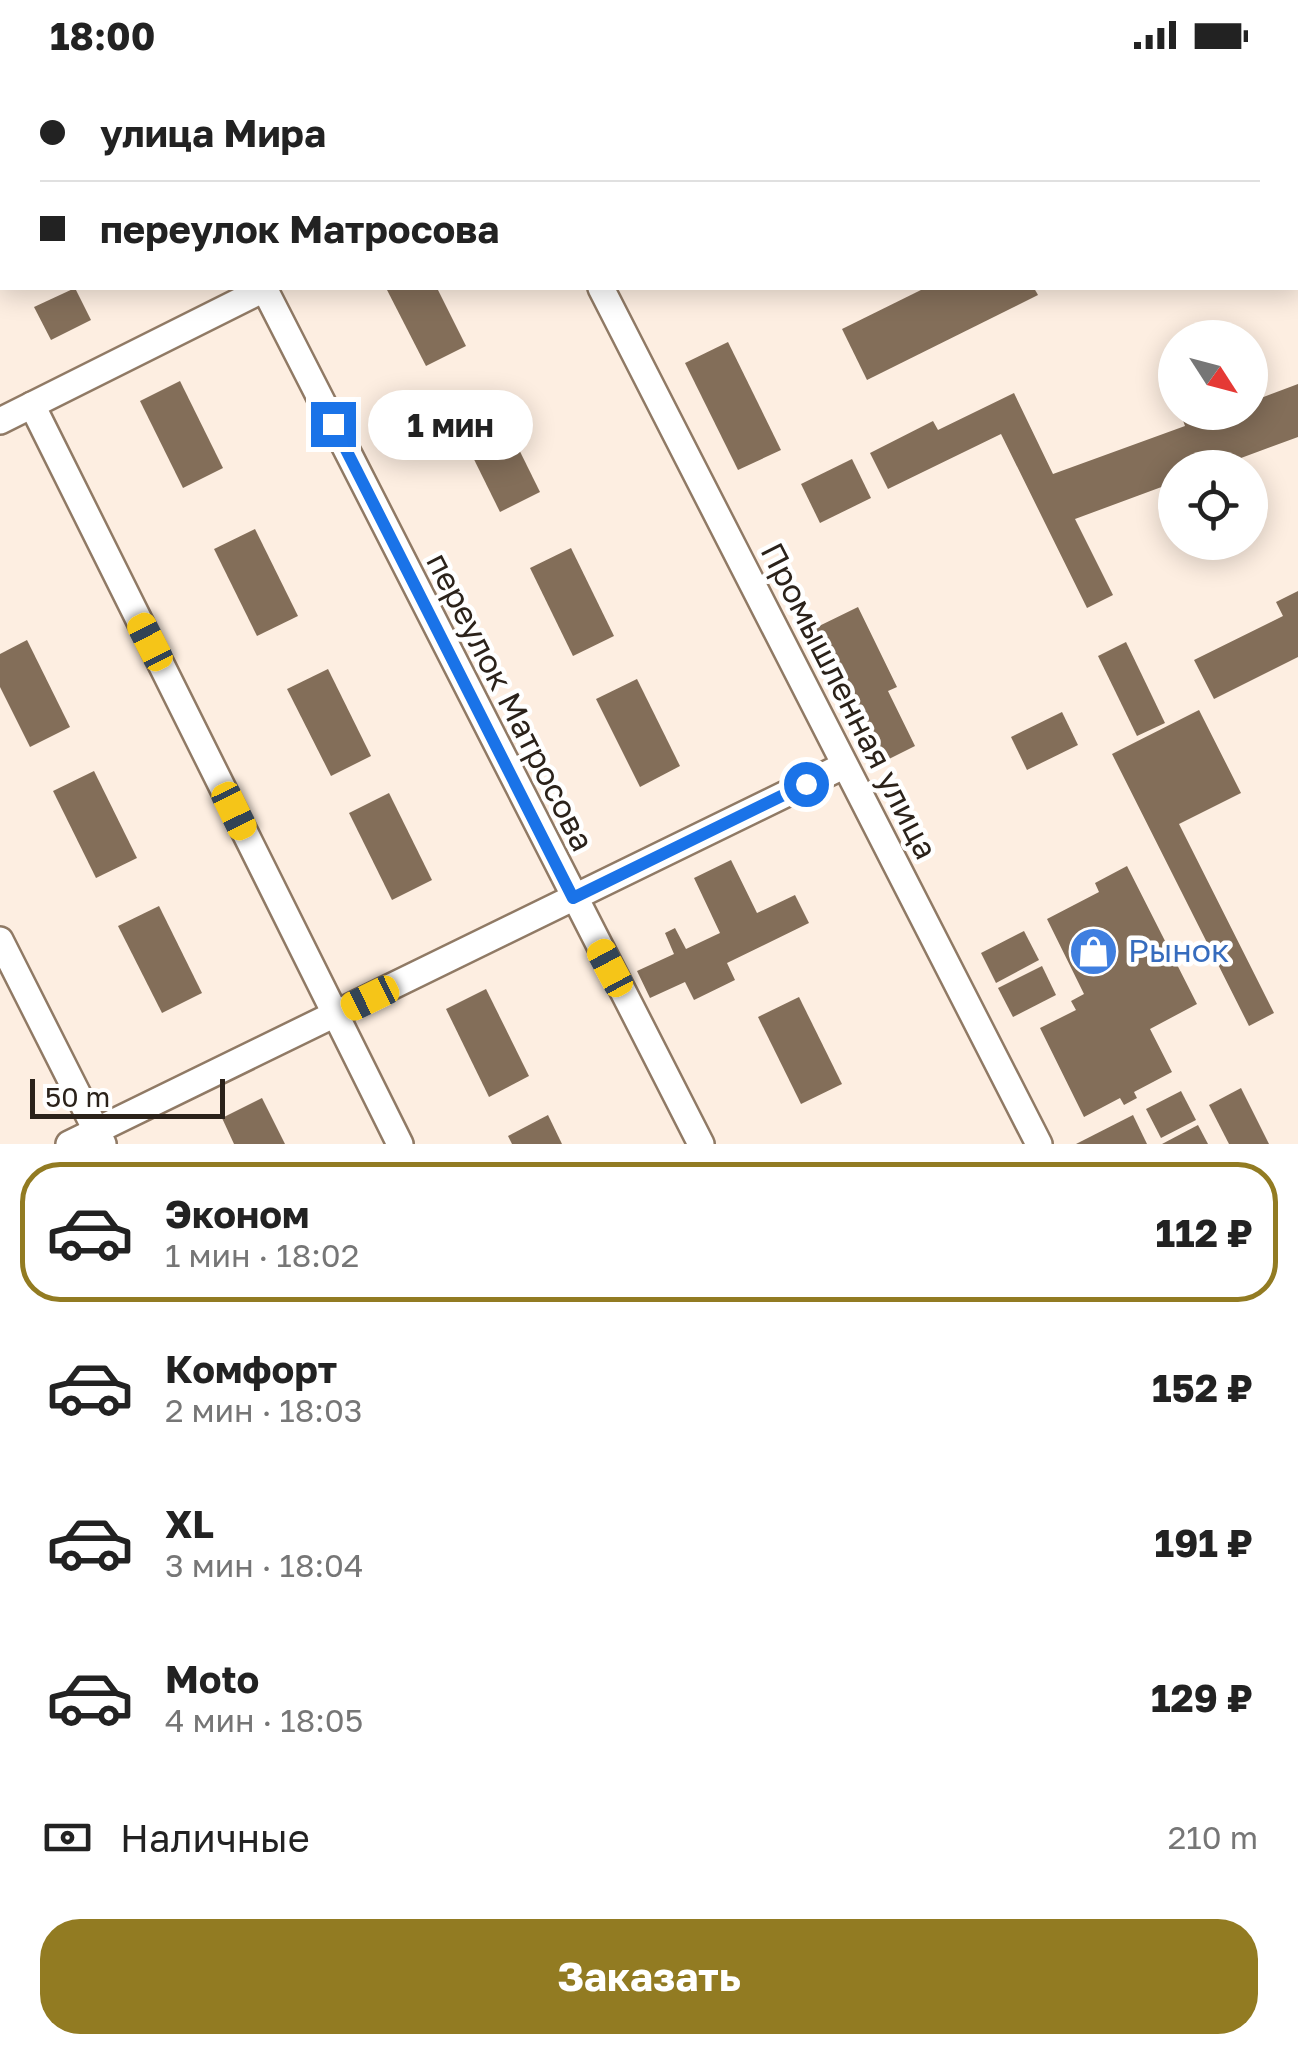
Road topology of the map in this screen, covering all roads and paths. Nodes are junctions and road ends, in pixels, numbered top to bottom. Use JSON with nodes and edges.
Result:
{"nodes":[{"id":1,"x":261,"y":290,"type":"edge"},
{"id":2,"x":266,"y":290,"type":"edge"},
{"id":3,"x":602,"y":290,"type":"edge"},
{"id":4,"x":32,"y":405,"type":"junction"},
{"id":5,"x":0,"y":421,"type":"edge"},
{"id":6,"x":838,"y":768,"type":"dead end"},
{"id":7,"x":573,"y":898,"type":"junction"},
{"id":8,"x":0,"y":940,"type":"edge"},
{"id":9,"x":336,"y":1014,"type":"junction"},
{"id":10,"x":99,"y":1137,"type":"edge"},
{"id":11,"x":69,"y":1144,"type":"edge"},
{"id":12,"x":400,"y":1144,"type":"edge"},
{"id":13,"x":701,"y":1144,"type":"edge"},
{"id":14,"x":1039,"y":1144,"type":"edge"}],
"edges":[{"from":1,"to":4,"type":"street"},
{"from":2,"to":7,"type":"street","name":"переулок Матросова"},
{"from":3,"to":14,"type":"street","name":"Промышленная улица"},
{"from":4,"to":5,"type":"street"},
{"from":4,"to":9,"type":"street"},
{"from":6,"to":7,"type":"street"},
{"from":7,"to":9,"type":"street"},
{"from":7,"to":13,"type":"street","name":"переулок Матросова"},
{"from":8,"to":10,"type":"street"},
{"from":9,"to":10,"type":"street"},
{"from":9,"to":12,"type":"street"},
{"from":10,"to":11,"type":"street"}]}
